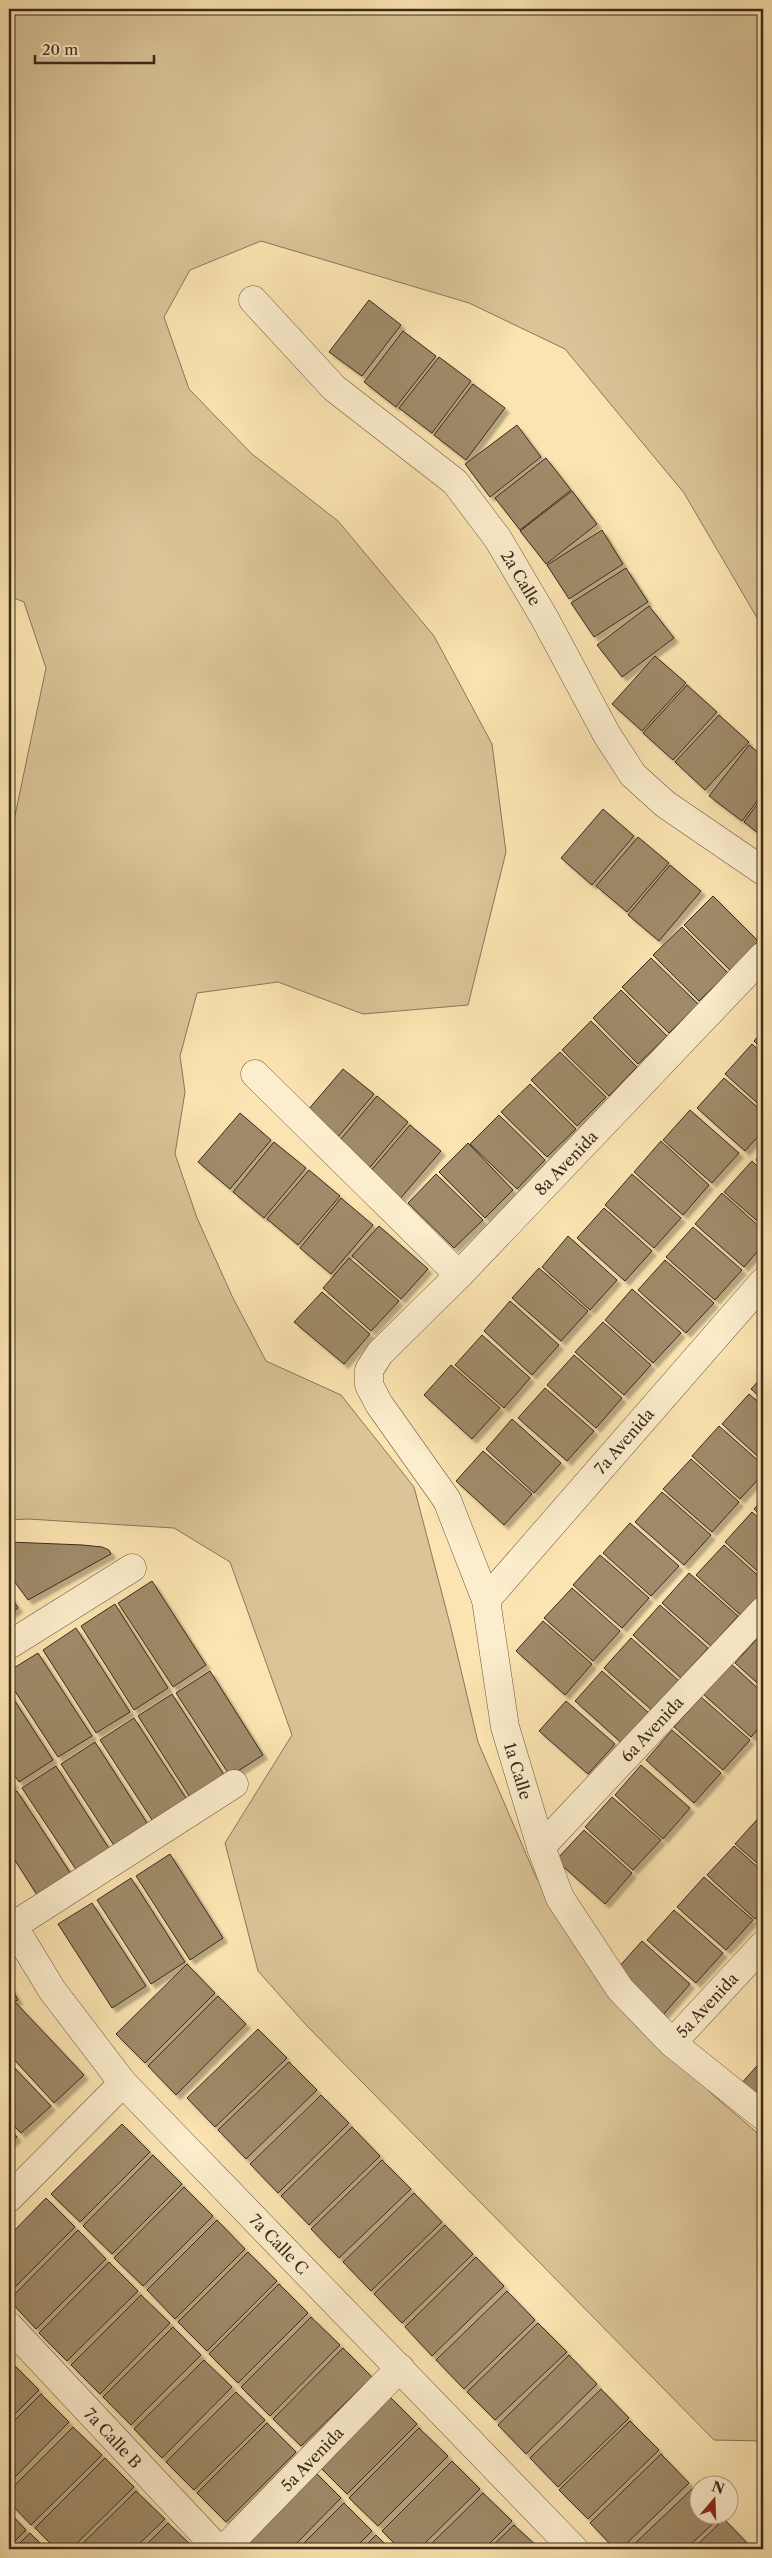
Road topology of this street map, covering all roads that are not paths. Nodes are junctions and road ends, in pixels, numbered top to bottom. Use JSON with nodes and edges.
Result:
{"nodes":[{"id":1,"x":253,"y":300,"type":"dead end"},
{"id":2,"x":763,"y":871,"type":"edge"},
{"id":3,"x":763,"y":956,"type":"edge"},
{"id":4,"x":255,"y":1074,"type":"dead end"},
{"id":5,"x":459,"y":1275,"type":"junction"},
{"id":6,"x":763,"y":1282,"type":"edge"},
{"id":7,"x":369,"y":1370,"type":"joint"},
{"id":8,"x":132,"y":1568,"type":"dead end"},
{"id":9,"x":486,"y":1600,"type":"junction"},
{"id":10,"x":763,"y":1611,"type":"edge"},
{"id":11,"x":9,"y":1645,"type":"edge"},
{"id":12,"x":234,"y":1784,"type":"dead end"},
{"id":13,"x":540,"y":1847,"type":"junction"},
{"id":14,"x":11,"y":1922,"type":"edge"},
{"id":15,"x":763,"y":1945,"type":"edge"},
{"id":16,"x":672,"y":2042,"type":"junction"},
{"id":17,"x":123,"y":2083,"type":"junction"},
{"id":18,"x":763,"y":2116,"type":"edge"},
{"id":19,"x":9,"y":2198,"type":"edge"},
{"id":20,"x":9,"y":2326,"type":"edge"},
{"id":21,"x":400,"y":2368,"type":"junction"},
{"id":22,"x":218,"y":2549,"type":"edge"},
{"id":23,"x":224,"y":2549,"type":"edge"},
{"id":24,"x":574,"y":2549,"type":"edge"}],
"edges":[{"from":1,"to":2,"type":"street","name":"2a Calle"},
{"from":3,"to":5,"type":"street","name":"8a Avenida"},
{"from":4,"to":5,"type":"street"},
{"from":5,"to":7,"type":"street","name":"8a Avenida"},
{"from":6,"to":9,"type":"street","name":"7a Avenida"},
{"from":7,"to":9,"type":"street","name":"1a Calle"},
{"from":8,"to":11,"type":"street"},
{"from":9,"to":13,"type":"street","name":"1a Calle"},
{"from":10,"to":13,"type":"street","name":"6a Avenida"},
{"from":12,"to":14,"type":"street"},
{"from":13,"to":16,"type":"street","name":"1a Calle"},
{"from":14,"to":17,"type":"street","name":"7a Calle C"},
{"from":15,"to":16,"type":"street","name":"5a Avenida"},
{"from":16,"to":18,"type":"street","name":"1a Calle"},
{"from":17,"to":19,"type":"street"},
{"from":17,"to":21,"type":"street","name":"7a Calle C"},
{"from":20,"to":22,"type":"street","name":"7a Calle B"},
{"from":21,"to":23,"type":"street","name":"5a Avenida"},
{"from":21,"to":24,"type":"street","name":"7a Calle C"}]}
